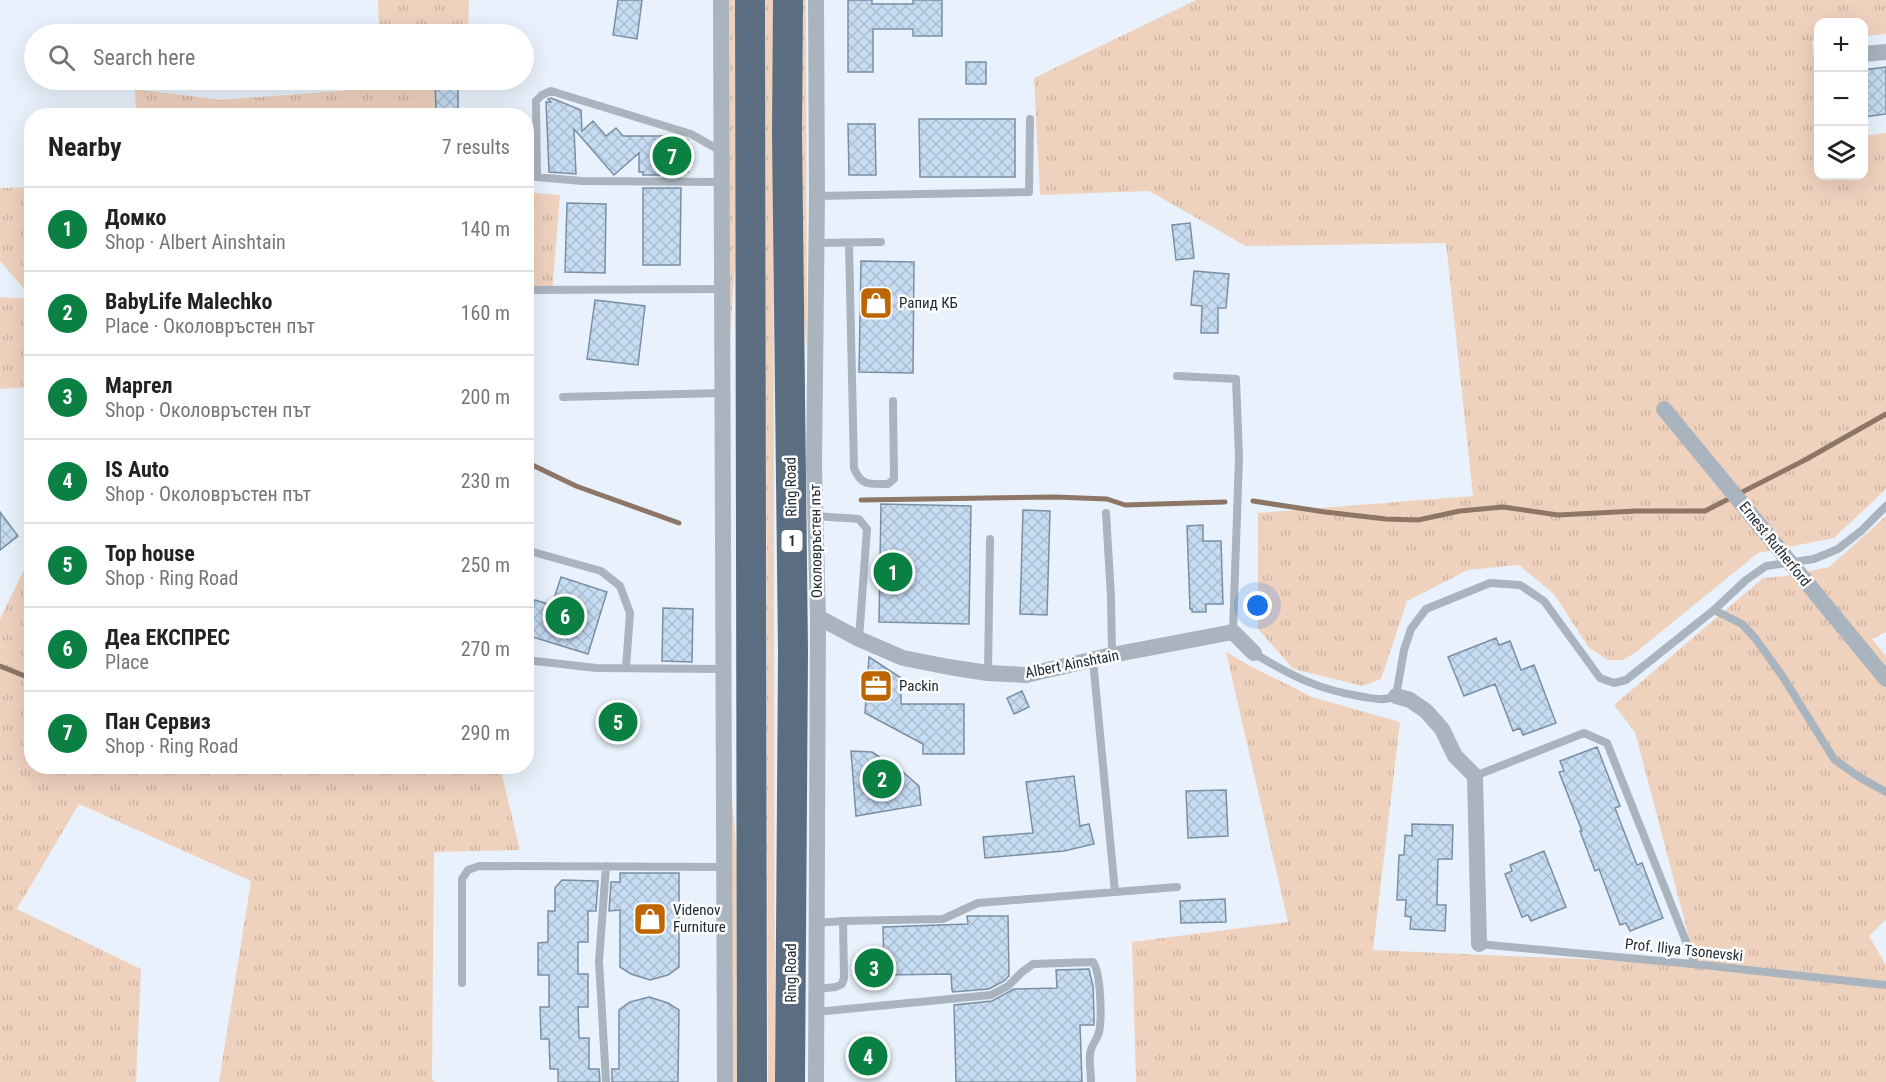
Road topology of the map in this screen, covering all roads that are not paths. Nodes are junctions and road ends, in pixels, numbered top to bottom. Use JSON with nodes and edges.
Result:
{"nodes":[{"id":1,"x":721,"y":0,"type":"edge"},
{"id":2,"x":750,"y":0,"type":"edge"},
{"id":3,"x":788,"y":0,"type":"edge"},
{"id":4,"x":816,"y":0,"type":"edge"},
{"id":5,"x":1886,"y":52,"type":"edge"},
{"id":6,"x":1868,"y":54,"type":"edge"},
{"id":7,"x":1030,"y":119,"type":"dead end"},
{"id":8,"x":722,"y":152,"type":"junction"},
{"id":9,"x":534,"y":177,"type":"edge"},
{"id":10,"x":537,"y":177,"type":"junction"},
{"id":11,"x":722,"y":182,"type":"junction"},
{"id":12,"x":817,"y":196,"type":"junction"},
{"id":13,"x":880,"y":242,"type":"dead end"},
{"id":14,"x":816,"y":243,"type":"junction"},
{"id":15,"x":849,"y":243,"type":"junction"},
{"id":16,"x":722,"y":289,"type":"junction"},
{"id":17,"x":534,"y":290,"type":"edge"},
{"id":18,"x":1178,"y":376,"type":"dead end"},
{"id":19,"x":723,"y":393,"type":"junction"},
{"id":20,"x":563,"y":398,"type":"dead end"},
{"id":21,"x":893,"y":401,"type":"dead end"},
{"id":22,"x":1664,"y":409,"type":"dead end"},
{"id":23,"x":1886,"y":506,"type":"edge"},
{"id":24,"x":1106,"y":513,"type":"dead end"},
{"id":25,"x":815,"y":516,"type":"junction"},
{"id":26,"x":990,"y":539,"type":"dead end"},
{"id":27,"x":534,"y":552,"type":"edge"},
{"id":28,"x":1791,"y":563,"type":"junction"},
{"id":29,"x":1714,"y":610,"type":"junction"},
{"id":30,"x":818,"y":617,"type":"junction"},
{"id":31,"x":1233,"y":632,"type":"junction"},
{"id":32,"x":859,"y":639,"type":"junction"},
{"id":33,"x":1254,"y":653,"type":"joint"},
{"id":34,"x":1112,"y":655,"type":"junction"},
{"id":35,"x":1093,"y":660,"type":"junction"},
{"id":36,"x":534,"y":661,"type":"edge"},
{"id":37,"x":626,"y":668,"type":"junction"},
{"id":38,"x":724,"y":669,"type":"junction"},
{"id":39,"x":988,"y":673,"type":"junction"},
{"id":40,"x":1886,"y":679,"type":"edge"},
{"id":41,"x":1396,"y":696,"type":"junction"},
{"id":42,"x":1475,"y":776,"type":"junction"},
{"id":43,"x":1886,"y":792,"type":"edge"},
{"id":44,"x":606,"y":866,"type":"junction"},
{"id":45,"x":725,"y":867,"type":"junction"},
{"id":46,"x":1177,"y":887,"type":"dead end"},
{"id":47,"x":1115,"y":892,"type":"junction"},
{"id":48,"x":843,"y":921,"type":"junction"},
{"id":49,"x":817,"y":923,"type":"junction"},
{"id":50,"x":1479,"y":944,"type":"joint"},
{"id":51,"x":1695,"y":964,"type":"junction"},
{"id":52,"x":462,"y":983,"type":"dead end"},
{"id":53,"x":1886,"y":985,"type":"edge"},
{"id":54,"x":817,"y":989,"type":"junction"},
{"id":55,"x":816,"y":1012,"type":"junction"},
{"id":56,"x":606,"y":1082,"type":"edge"},
{"id":57,"x":725,"y":1082,"type":"edge"},
{"id":58,"x":752,"y":1082,"type":"edge"},
{"id":59,"x":790,"y":1082,"type":"edge"},
{"id":60,"x":816,"y":1082,"type":"edge"},
{"id":61,"x":1091,"y":1082,"type":"edge"}],
"edges":[{"from":1,"to":8,"type":"street"},
{"from":2,"to":58,"type":"highway"},
{"from":3,"to":59,"type":"highway","name":"Ring Road","number":"1"},
{"from":4,"to":12,"type":"street","name":"Околовръстен път"},
{"from":5,"to":6,"type":"street"},
{"from":7,"to":12,"type":"lane"},
{"from":8,"to":10,"type":"lane"},
{"from":8,"to":11,"type":"street"},
{"from":9,"to":10,"type":"lane"},
{"from":10,"to":11,"type":"lane"},
{"from":11,"to":16,"type":"street"},
{"from":12,"to":14,"type":"street","name":"Околовръстен път"},
{"from":13,"to":15,"type":"lane"},
{"from":14,"to":15,"type":"lane"},
{"from":14,"to":25,"type":"street","name":"Околовръстен път"},
{"from":15,"to":21,"type":"lane"},
{"from":16,"to":17,"type":"lane"},
{"from":16,"to":19,"type":"street"},
{"from":18,"to":31,"type":"lane"},
{"from":19,"to":20,"type":"lane"},
{"from":19,"to":38,"type":"street"},
{"from":22,"to":28,"type":"street","name":"Ernest Rutherford"},
{"from":23,"to":28,"type":"lane"},
{"from":24,"to":34,"type":"lane"},
{"from":25,"to":30,"type":"street","name":"Околовръстен път"},
{"from":25,"to":32,"type":"lane"},
{"from":26,"to":39,"type":"lane"},
{"from":27,"to":37,"type":"lane"},
{"from":28,"to":29,"type":"lane"},
{"from":28,"to":40,"type":"street","name":"Ernest Rutherford"},
{"from":29,"to":41,"type":"lane"},
{"from":29,"to":43,"type":"lane"},
{"from":30,"to":32,"type":"street","name":"Albert Ainshtain"},
{"from":30,"to":49,"type":"street","name":"Околовръстен път"},
{"from":31,"to":33,"type":"street"},
{"from":31,"to":34,"type":"street","name":"Albert Ainshtain"},
{"from":32,"to":39,"type":"street","name":"Albert Ainshtain"},
{"from":33,"to":41,"type":"lane"},
{"from":34,"to":35,"type":"street","name":"Albert Ainshtain"},
{"from":35,"to":39,"type":"street","name":"Albert Ainshtain"},
{"from":35,"to":47,"type":"lane"},
{"from":36,"to":37,"type":"lane"},
{"from":37,"to":38,"type":"lane"},
{"from":38,"to":45,"type":"street"},
{"from":41,"to":42,"type":"street"},
{"from":42,"to":50,"type":"street"},
{"from":42,"to":51,"type":"lane"},
{"from":44,"to":45,"type":"lane"},
{"from":44,"to":52,"type":"lane"},
{"from":44,"to":56,"type":"lane"},
{"from":45,"to":57,"type":"street"},
{"from":46,"to":47,"type":"lane"},
{"from":47,"to":48,"type":"lane"},
{"from":48,"to":49,"type":"lane"},
{"from":48,"to":54,"type":"lane"},
{"from":49,"to":54,"type":"street","name":"Околовръстен път"},
{"from":50,"to":51,"type":"lane","name":"Prof. Iliya Tsonevski"},
{"from":51,"to":53,"type":"lane","name":"Prof. Iliya Tsonevski"},
{"from":54,"to":55,"type":"street","name":"Околовръстен път"},
{"from":55,"to":60,"type":"street","name":"Околовръстен път"},
{"from":55,"to":61,"type":"lane"}]}
